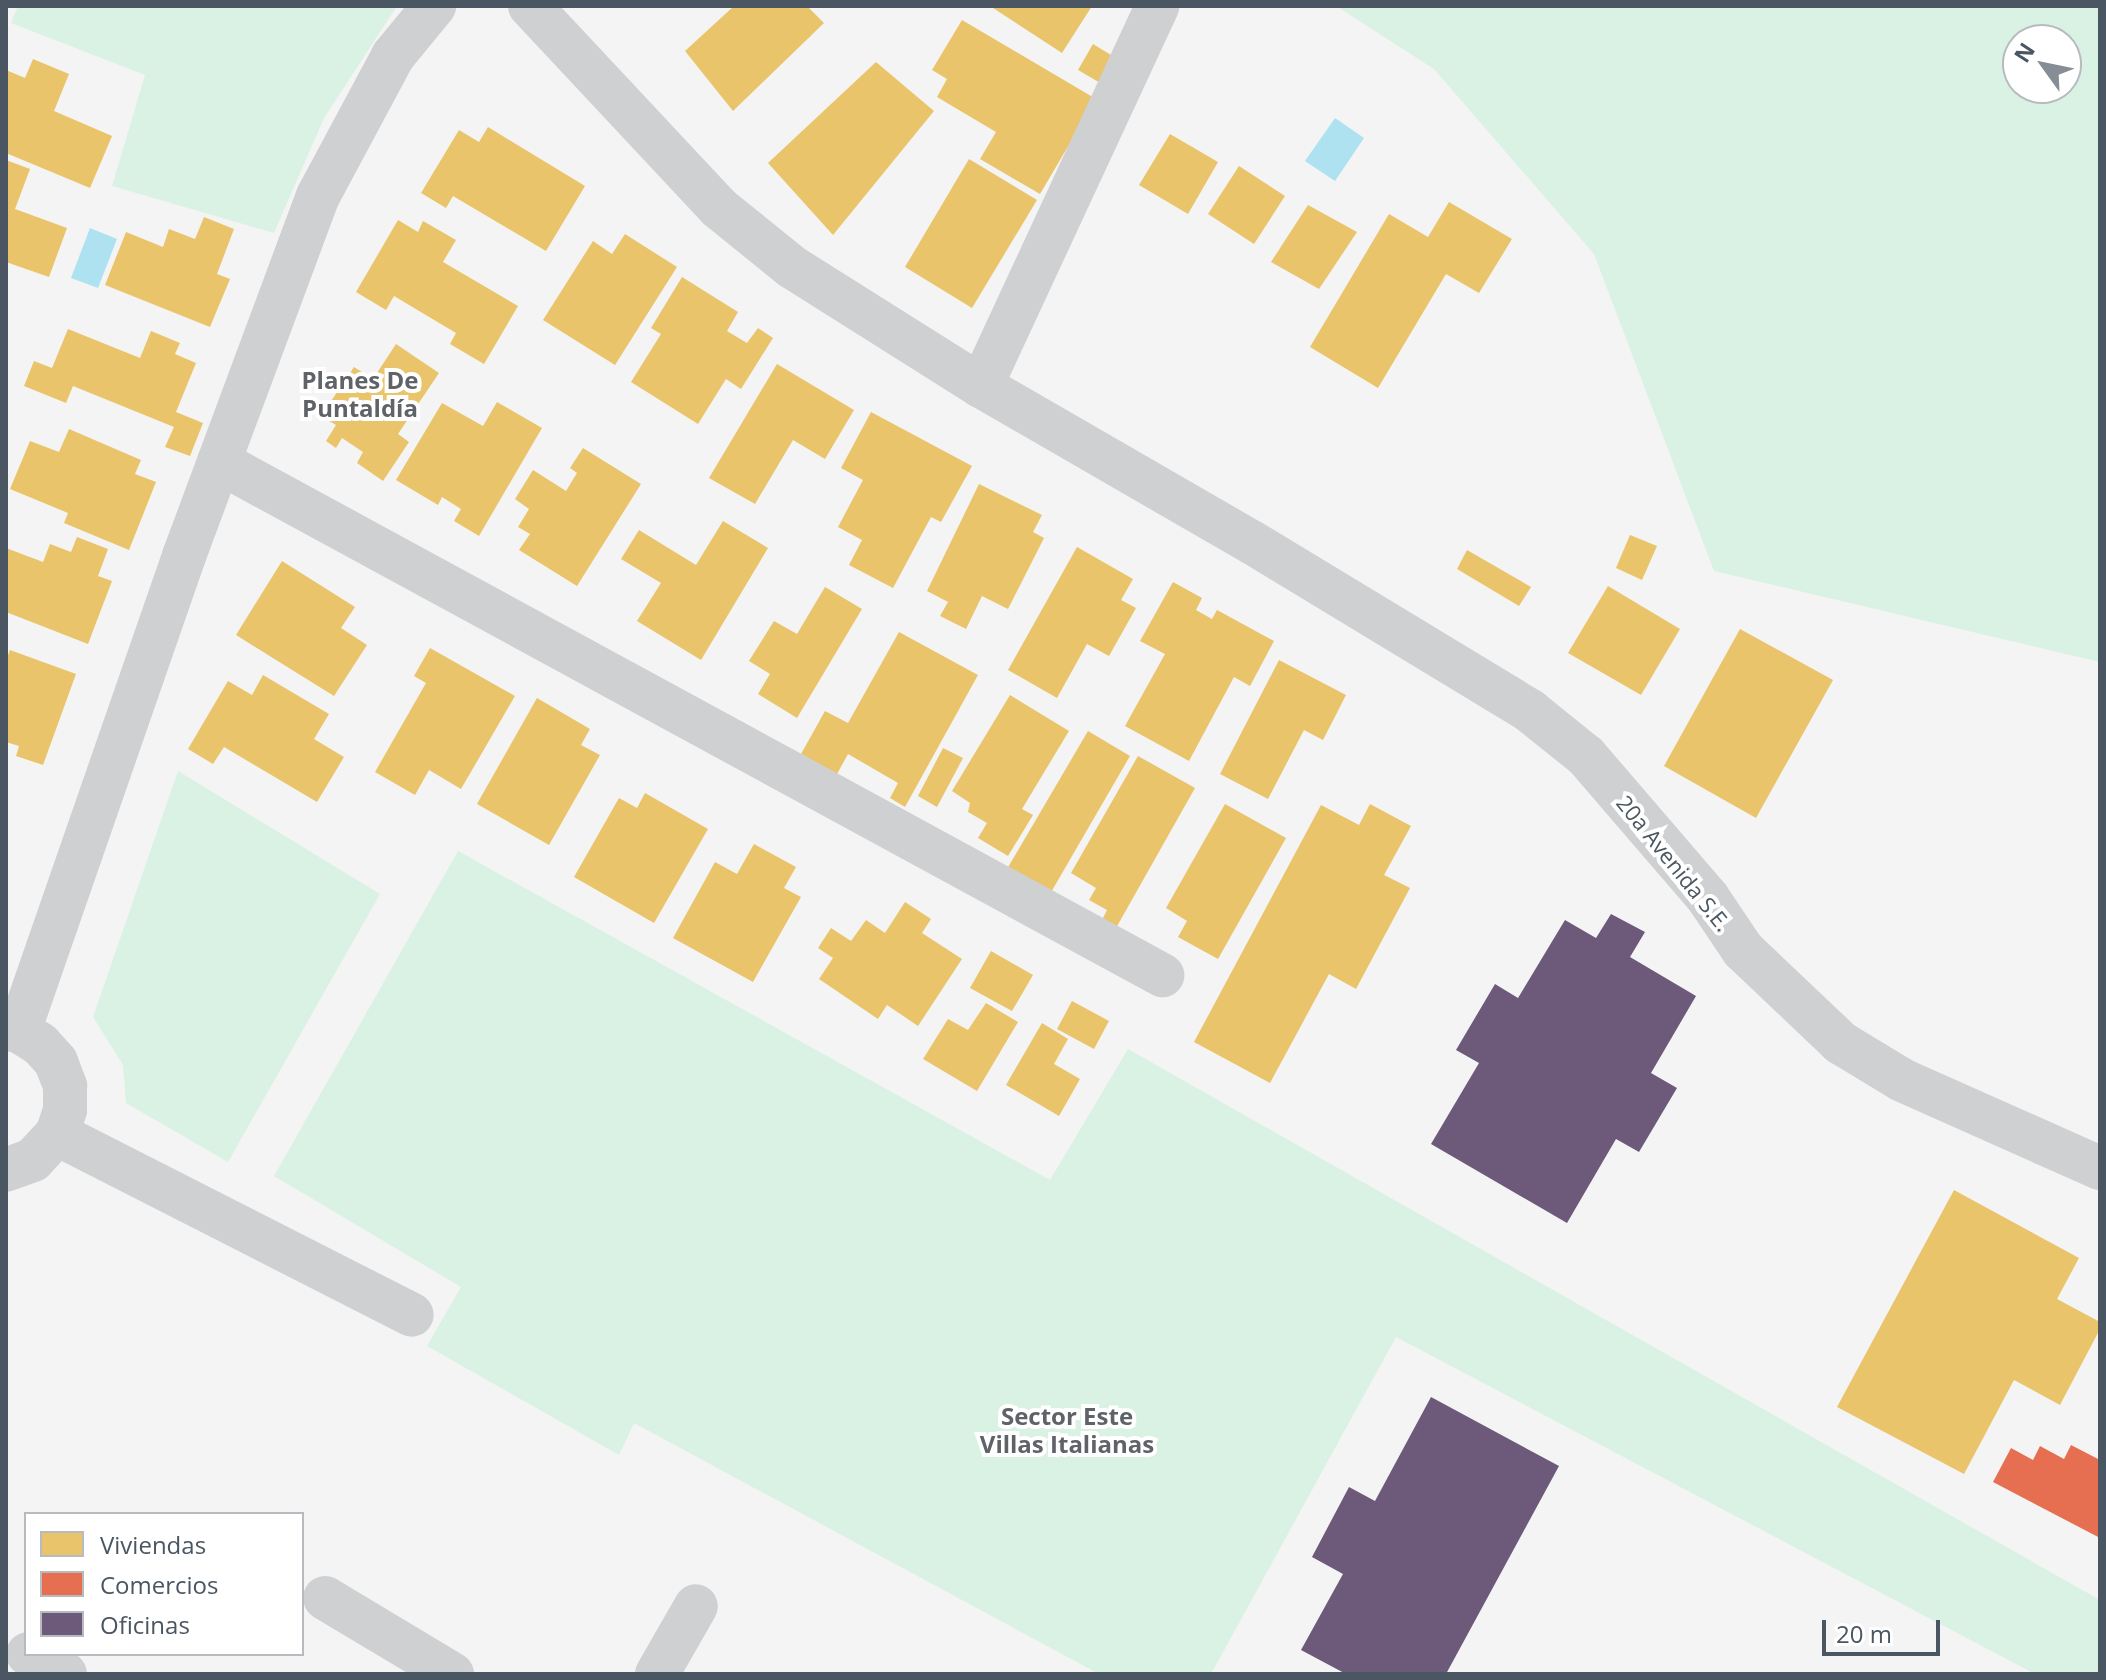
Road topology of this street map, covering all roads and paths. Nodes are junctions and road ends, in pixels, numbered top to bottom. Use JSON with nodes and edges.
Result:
{"nodes":[{"id":1,"x":434,"y":6,"type":"edge"},
{"id":2,"x":530,"y":6,"type":"edge"},
{"id":3,"x":1157,"y":6,"type":"edge"},
{"id":4,"x":981,"y":386,"type":"junction"},
{"id":5,"x":219,"y":462,"type":"junction"},
{"id":6,"x":1162,"y":975,"type":"dead end"},
{"id":7,"x":13,"y":1030,"type":"edge"},
{"id":8,"x":57,"y":1134,"type":"junction"},
{"id":9,"x":2100,"y":1168,"type":"edge"},
{"id":10,"x":6,"y":1170,"type":"edge"},
{"id":11,"x":412,"y":1315,"type":"dead end"},
{"id":12,"x":325,"y":1598,"type":"dead end"},
{"id":13,"x":696,"y":1606,"type":"dead end"},
{"id":14,"x":6,"y":1642,"type":"edge"},
{"id":15,"x":24,"y":1651,"type":"edge"},
{"id":16,"x":32,"y":1656,"type":"edge"},
{"id":17,"x":65,"y":1674,"type":"edge"},
{"id":18,"x":452,"y":1674,"type":"edge"},
{"id":19,"x":657,"y":1674,"type":"edge"}],
"edges":[{"from":1,"to":5,"type":"street"},
{"from":2,"to":4,"type":"street","name":"20a Avenida S.E."},
{"from":3,"to":4,"type":"street"},
{"from":4,"to":9,"type":"street","name":"20a Avenida S.E."},
{"from":5,"to":6,"type":"street"},
{"from":5,"to":7,"type":"street"},
{"from":7,"to":8,"type":"street"},
{"from":8,"to":10,"type":"street"},
{"from":8,"to":11,"type":"street"},
{"from":12,"to":18,"type":"street"},
{"from":13,"to":19,"type":"street"},
{"from":14,"to":15,"type":"street"},
{"from":16,"to":17,"type":"street"}]}
